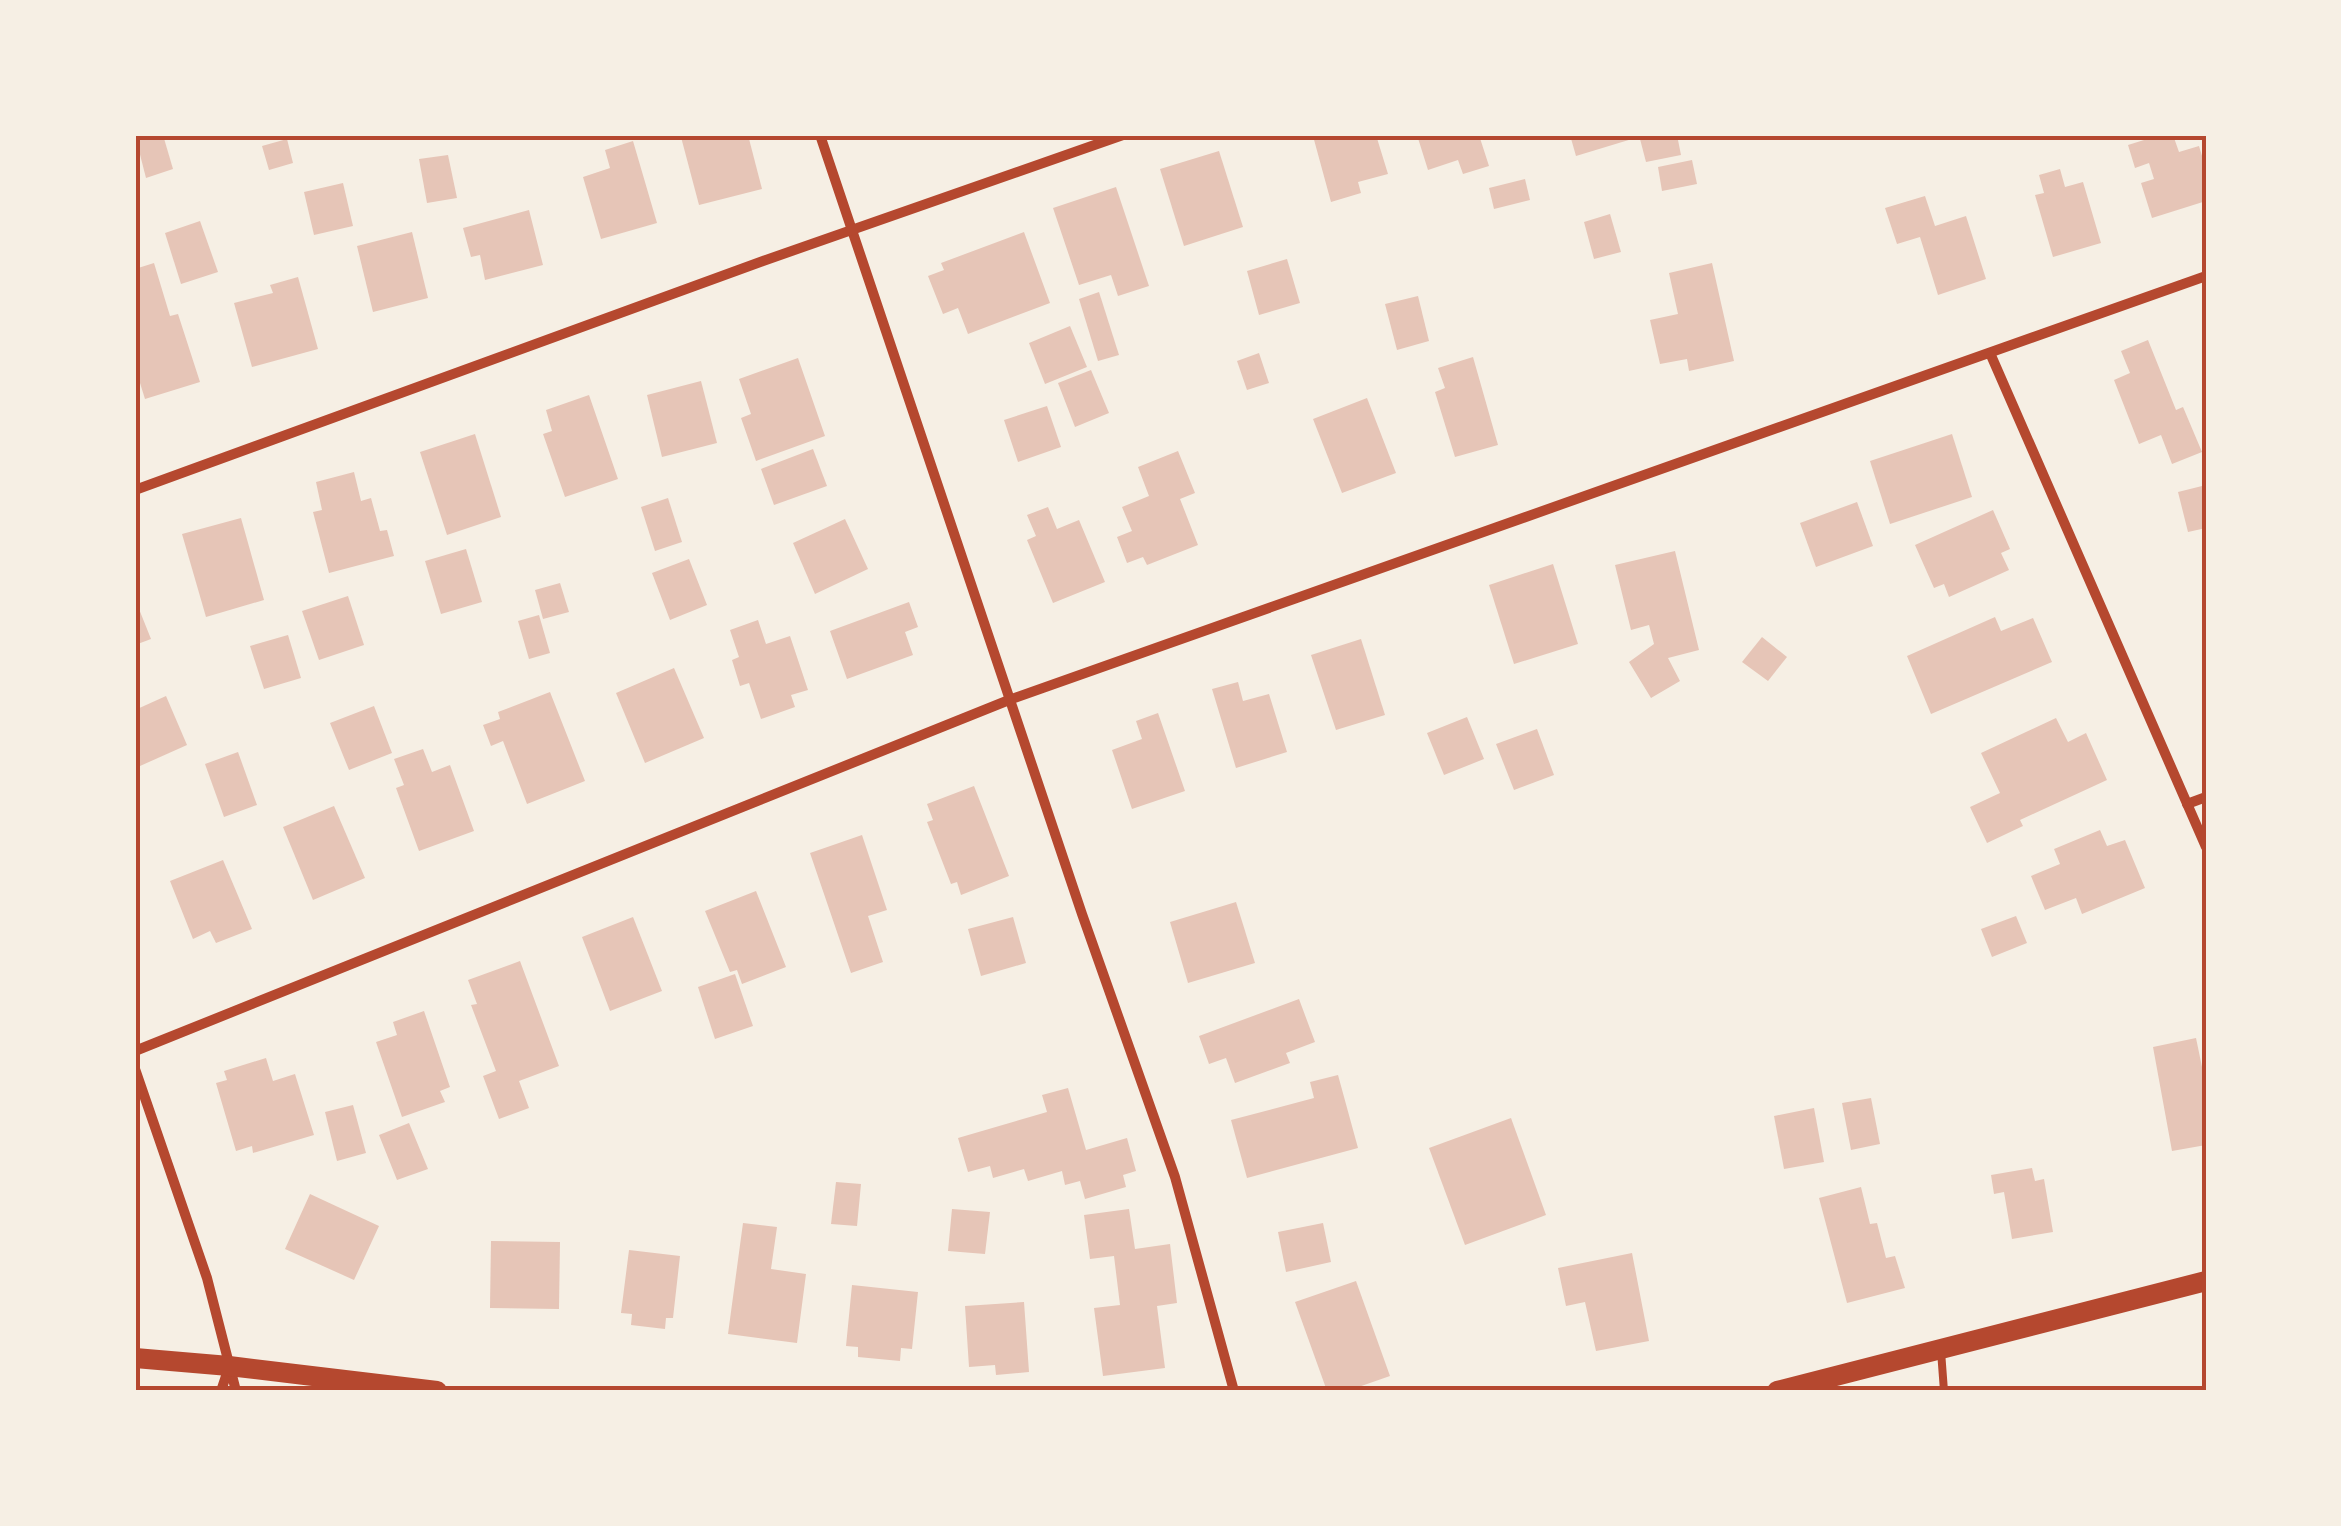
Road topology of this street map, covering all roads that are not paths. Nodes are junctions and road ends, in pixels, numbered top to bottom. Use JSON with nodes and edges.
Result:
{"nodes":[{"id":1,"x":820,"y":135,"type":"edge"},
{"id":2,"x":1123,"y":135,"type":"edge"},
{"id":3,"x":851,"y":230,"type":"junction"},
{"id":4,"x":2206,"y":276,"type":"edge"},
{"id":5,"x":1990,"y":353,"type":"junction"},
{"id":6,"x":135,"y":490,"type":"edge"},
{"id":7,"x":1009,"y":700,"type":"junction"},
{"id":8,"x":2206,"y":798,"type":"edge"},
{"id":9,"x":2187,"y":804,"type":"junction"},
{"id":10,"x":2206,"y":846,"type":"edge"},
{"id":11,"x":135,"y":1051,"type":"edge"},
{"id":12,"x":135,"y":1068,"type":"edge"},
{"id":13,"x":2206,"y":1281,"type":"edge"},
{"id":14,"x":1940,"y":1348,"type":"junction"},
{"id":15,"x":135,"y":1358,"type":"edge"},
{"id":16,"x":229,"y":1366,"type":"junction"},
{"id":17,"x":221,"y":1391,"type":"edge"},
{"id":18,"x":236,"y":1391,"type":"edge"},
{"id":19,"x":437,"y":1391,"type":"edge"},
{"id":20,"x":1234,"y":1391,"type":"edge"},
{"id":21,"x":1777,"y":1391,"type":"edge"},
{"id":22,"x":1944,"y":1391,"type":"edge"}],
"edges":[{"from":1,"to":3,"type":"street"},
{"from":2,"to":3,"type":"street"},
{"from":3,"to":6,"type":"street"},
{"from":3,"to":7,"type":"street"},
{"from":4,"to":5,"type":"street"},
{"from":5,"to":7,"type":"street"},
{"from":5,"to":9,"type":"street"},
{"from":7,"to":11,"type":"street"},
{"from":7,"to":20,"type":"street"},
{"from":8,"to":9,"type":"street"},
{"from":9,"to":10,"type":"street"},
{"from":12,"to":16,"type":"street"},
{"from":13,"to":14,"type":"main road"},
{"from":14,"to":21,"type":"main road"},
{"from":14,"to":22,"type":"lane"},
{"from":15,"to":16,"type":"main road"},
{"from":16,"to":17,"type":"street"},
{"from":16,"to":18,"type":"street"},
{"from":16,"to":19,"type":"main road"}]}
